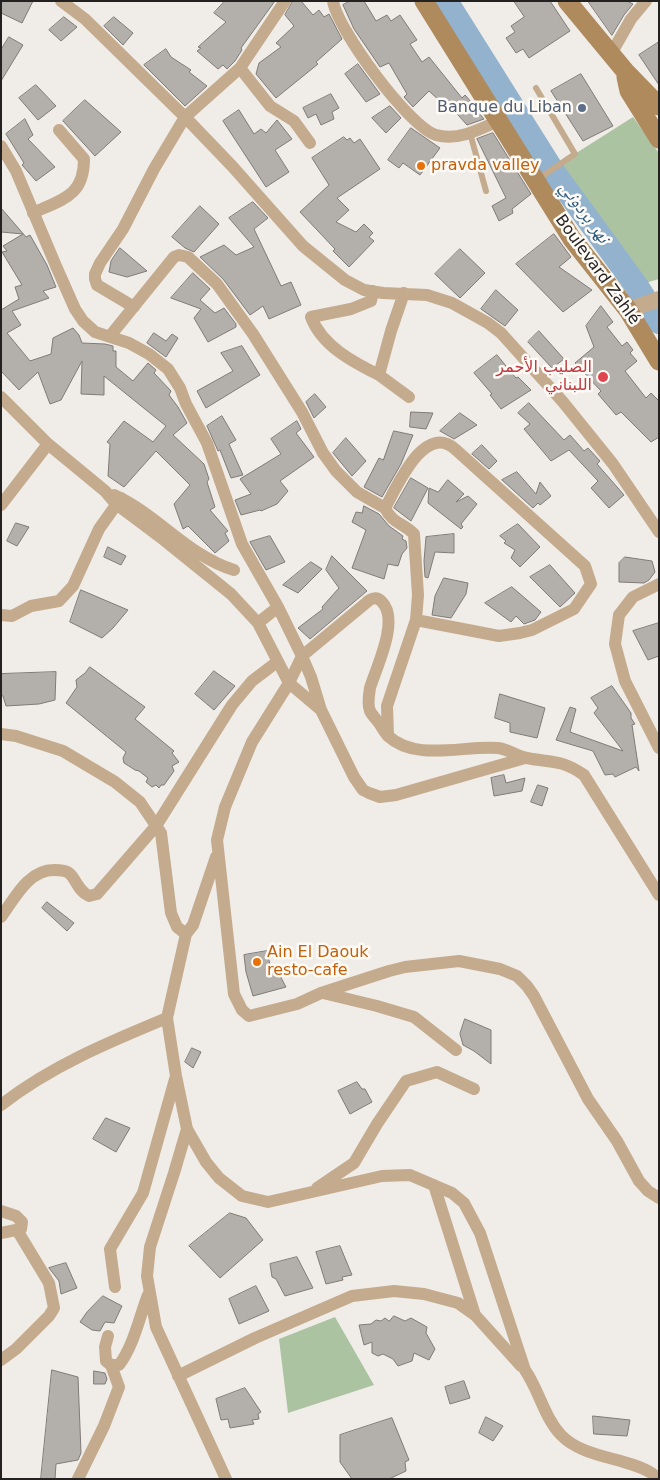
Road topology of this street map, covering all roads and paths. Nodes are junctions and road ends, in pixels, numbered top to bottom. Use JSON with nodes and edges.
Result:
{"nodes":[{"id":1,"x":61,"y":1,"type":"edge"},
{"id":2,"x":285,"y":1,"type":"edge"},
{"id":3,"x":424,"y":1,"type":"edge"},
{"id":4,"x":567,"y":1,"type":"edge"},
{"id":5,"x":646,"y":1,"type":"edge"},
{"id":6,"x":331,"y":3,"type":"edge"},
{"id":7,"x":611,"y":54,"type":"junction"},
{"id":8,"x":240,"y":68,"type":"junction"},
{"id":9,"x":625,"y":71,"type":"junction"},
{"id":10,"x":536,"y":88,"type":"dead end"},
{"id":11,"x":659,"y":106,"type":"edge"},
{"id":12,"x":185,"y":117,"type":"junction"},
{"id":13,"x":498,"y":121,"type":"junction"},
{"id":14,"x":59,"y":130,"type":"dead end"},
{"id":15,"x":470,"y":133,"type":"junction"},
{"id":16,"x":659,"y":139,"type":"edge"},
{"id":17,"x":310,"y":143,"type":"dead end"},
{"id":18,"x":1,"y":146,"type":"edge"},
{"id":19,"x":541,"y":177,"type":"junction"},
{"id":20,"x":486,"y":191,"type":"dead end"},
{"id":21,"x":33,"y":213,"type":"junction"},
{"id":22,"x":373,"y":292,"type":"junction"},
{"id":23,"x":404,"y":293,"type":"junction"},
{"id":24,"x":659,"y":299,"type":"edge"},
{"id":25,"x":134,"y":307,"type":"junction"},
{"id":26,"x":632,"y":309,"type":"junction"},
{"id":27,"x":110,"y":336,"type":"junction"},
{"id":28,"x":658,"y":358,"type":"edge"},
{"id":29,"x":379,"y":375,"type":"junction"},
{"id":30,"x":1,"y":397,"type":"edge"},
{"id":31,"x":409,"y":397,"type":"dead end"},
{"id":32,"x":48,"y":444,"type":"junction"},
{"id":33,"x":118,"y":501,"type":"junction"},
{"id":34,"x":1,"y":505,"type":"edge"},
{"id":35,"x":385,"y":508,"type":"junction"},
{"id":36,"x":659,"y":532,"type":"edge"},
{"id":37,"x":252,"y":564,"type":"junction"},
{"id":38,"x":234,"y":570,"type":"junction"},
{"id":39,"x":659,"y":584,"type":"edge"},
{"id":40,"x":227,"y":590,"type":"junction"},
{"id":41,"x":278,"y":607,"type":"junction"},
{"id":42,"x":1,"y":614,"type":"edge"},
{"id":43,"x":416,"y":620,"type":"junction"},
{"id":44,"x":258,"y":623,"type":"junction"},
{"id":45,"x":302,"y":656,"type":"junction"},
{"id":46,"x":277,"y":662,"type":"junction"},
{"id":47,"x":289,"y":683,"type":"junction"},
{"id":48,"x":322,"y":710,"type":"junction"},
{"id":49,"x":1,"y":734,"type":"edge"},
{"id":50,"x":388,"y":736,"type":"junction"},
{"id":51,"x":659,"y":748,"type":"edge"},
{"id":52,"x":525,"y":758,"type":"junction"},
{"id":53,"x":156,"y":826,"type":"junction"},
{"id":54,"x":218,"y":852,"type":"junction"},
{"id":55,"x":659,"y":895,"type":"edge"},
{"id":56,"x":1,"y":917,"type":"edge"},
{"id":57,"x":186,"y":934,"type":"junction"},
{"id":58,"x":322,"y":993,"type":"junction"},
{"id":59,"x":167,"y":1018,"type":"junction"},
{"id":60,"x":456,"y":1050,"type":"dead end"},
{"id":61,"x":176,"y":1076,"type":"junction"},
{"id":62,"x":474,"y":1089,"type":"dead end"},
{"id":63,"x":1,"y":1105,"type":"edge"},
{"id":64,"x":187,"y":1130,"type":"junction"},
{"id":65,"x":434,"y":1185,"type":"junction"},
{"id":66,"x":310,"y":1193,"type":"junction"},
{"id":67,"x":659,"y":1198,"type":"edge"},
{"id":68,"x":1,"y":1211,"type":"edge"},
{"id":69,"x":17,"y":1230,"type":"junction"},
{"id":70,"x":1,"y":1233,"type":"edge"},
{"id":71,"x":115,"y":1287,"type":"dead end"},
{"id":72,"x":149,"y":1293,"type":"junction"},
{"id":73,"x":475,"y":1316,"type":"junction"},
{"id":74,"x":108,"y":1336,"type":"dead end"},
{"id":75,"x":1,"y":1360,"type":"edge"},
{"id":76,"x":111,"y":1365,"type":"junction"},
{"id":77,"x":524,"y":1370,"type":"junction"},
{"id":78,"x":178,"y":1376,"type":"junction"},
{"id":79,"x":655,"y":1475,"type":"edge"},
{"id":80,"x":78,"y":1479,"type":"edge"},
{"id":81,"x":226,"y":1479,"type":"edge"}],
"edges":[{"from":1,"to":12,"type":"street"},
{"from":2,"to":8,"type":"street"},
{"from":3,"to":13,"type":"main road","name":"Boulevard Zahlé"},
{"from":4,"to":7,"type":"main road"},
{"from":5,"to":7,"type":"street"},
{"from":6,"to":15,"type":"street"},
{"from":7,"to":9,"type":"main road"},
{"from":8,"to":12,"type":"street"},
{"from":8,"to":17,"type":"street"},
{"from":9,"to":11,"type":"main road"},
{"from":9,"to":16,"type":"main road"},
{"from":10,"to":19,"type":"lane"},
{"from":12,"to":22,"type":"street"},
{"from":12,"to":25,"type":"street"},
{"from":13,"to":15,"type":"street"},
{"from":13,"to":19,"type":"main road","name":"Boulevard Zahlé"},
{"from":14,"to":21,"type":"street"},
{"from":15,"to":20,"type":"lane"},
{"from":18,"to":21,"type":"street"},
{"from":19,"to":26,"type":"main road","name":"Boulevard Zahlé"},
{"from":21,"to":27,"type":"street"},
{"from":22,"to":23,"type":"street"},
{"from":22,"to":29,"type":"street"},
{"from":23,"to":29,"type":"street"},
{"from":23,"to":36,"type":"street"},
{"from":24,"to":26,"type":"street"},
{"from":25,"to":27,"type":"street"},
{"from":25,"to":35,"type":"street"},
{"from":26,"to":28,"type":"main road","name":"Boulevard Zahlé"},
{"from":27,"to":37,"type":"street"},
{"from":29,"to":31,"type":"street"},
{"from":30,"to":32,"type":"street"},
{"from":32,"to":33,"type":"street"},
{"from":32,"to":34,"type":"street"},
{"from":33,"to":38,"type":"street"},
{"from":33,"to":40,"type":"street"},
{"from":33,"to":42,"type":"street"},
{"from":35,"to":43,"type":"street"},
{"from":35,"to":43,"type":"street"},
{"from":37,"to":38,"type":"street"},
{"from":37,"to":41,"type":"street"},
{"from":38,"to":40,"type":"street"},
{"from":39,"to":51,"type":"street"},
{"from":40,"to":44,"type":"street"},
{"from":41,"to":44,"type":"street"},
{"from":41,"to":45,"type":"street"},
{"from":43,"to":50,"type":"street"},
{"from":44,"to":46,"type":"street"},
{"from":45,"to":47,"type":"street"},
{"from":45,"to":48,"type":"street"},
{"from":45,"to":50,"type":"street"},
{"from":46,"to":47,"type":"street"},
{"from":46,"to":53,"type":"street"},
{"from":47,"to":48,"type":"street"},
{"from":47,"to":54,"type":"street"},
{"from":48,"to":52,"type":"street"},
{"from":49,"to":53,"type":"street"},
{"from":50,"to":52,"type":"street"},
{"from":52,"to":55,"type":"street"},
{"from":53,"to":56,"type":"street"},
{"from":53,"to":57,"type":"street"},
{"from":54,"to":57,"type":"street"},
{"from":54,"to":58,"type":"street"},
{"from":57,"to":59,"type":"street"},
{"from":58,"to":60,"type":"street"},
{"from":58,"to":67,"type":"street"},
{"from":59,"to":61,"type":"street"},
{"from":59,"to":63,"type":"street"},
{"from":61,"to":64,"type":"street"},
{"from":61,"to":71,"type":"street"},
{"from":62,"to":66,"type":"street"},
{"from":64,"to":66,"type":"street"},
{"from":64,"to":72,"type":"street"},
{"from":65,"to":66,"type":"street"},
{"from":65,"to":73,"type":"street"},
{"from":65,"to":77,"type":"street"},
{"from":68,"to":69,"type":"street"},
{"from":69,"to":70,"type":"street"},
{"from":69,"to":75,"type":"street"},
{"from":72,"to":76,"type":"street"},
{"from":72,"to":78,"type":"street"},
{"from":73,"to":77,"type":"street"},
{"from":73,"to":78,"type":"street"},
{"from":74,"to":76,"type":"street"},
{"from":76,"to":80,"type":"street"},
{"from":77,"to":79,"type":"street"},
{"from":78,"to":81,"type":"street"}]}
